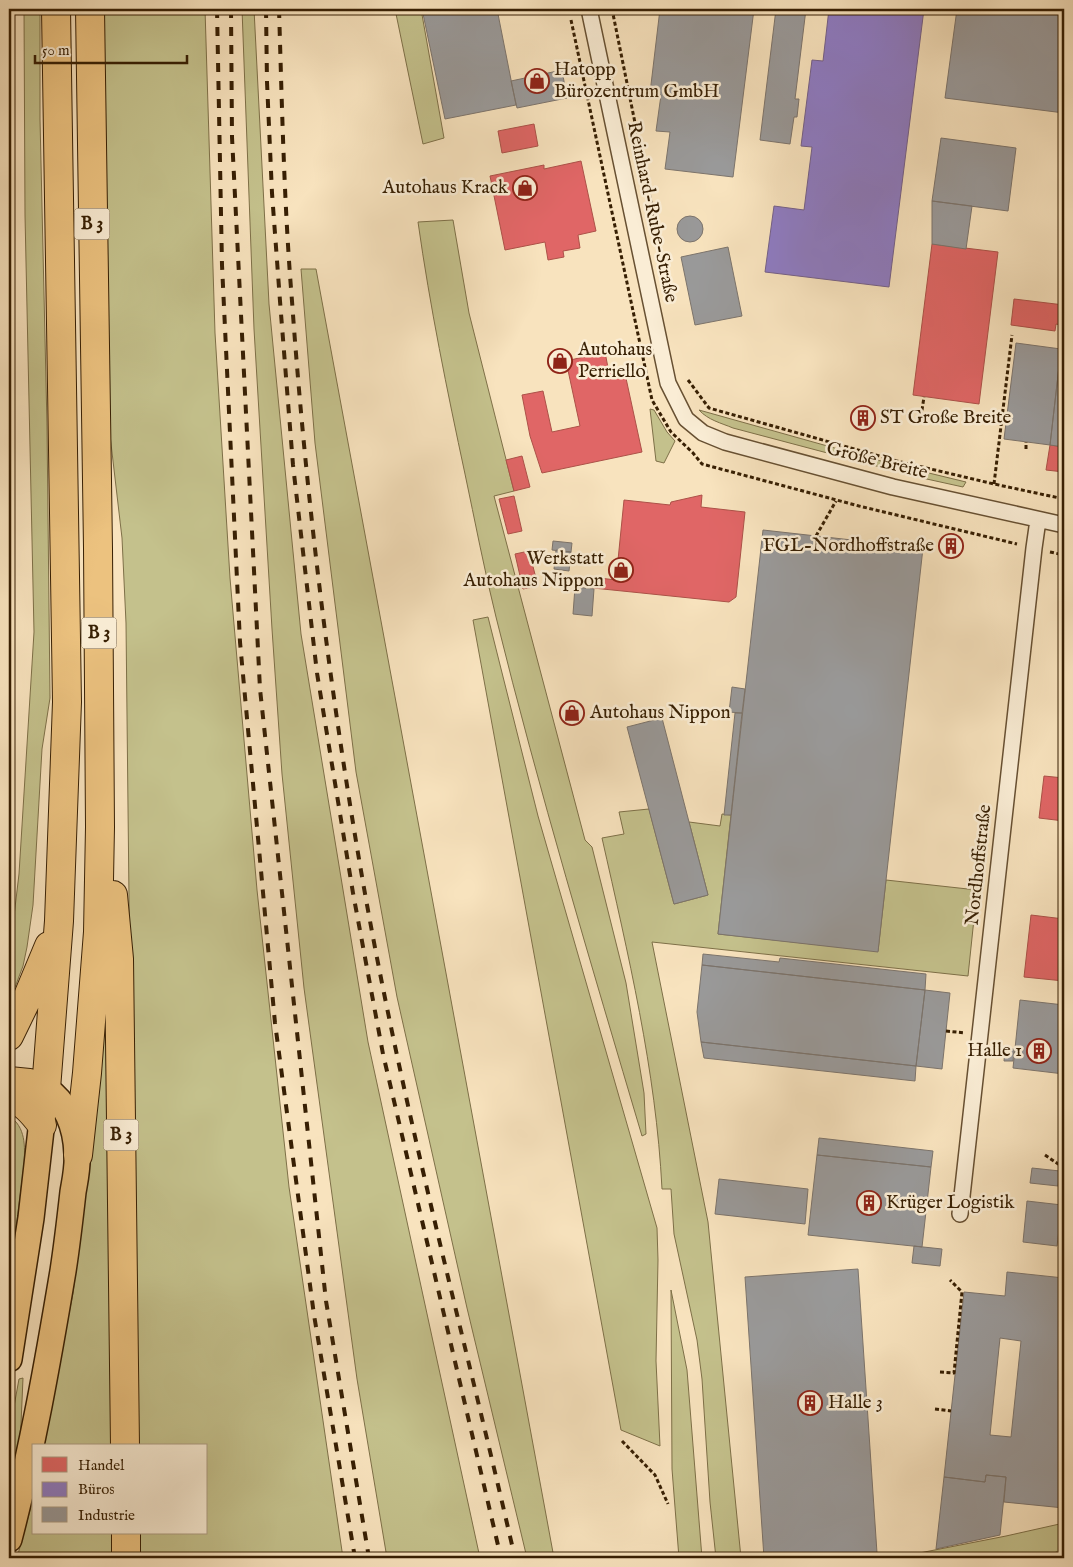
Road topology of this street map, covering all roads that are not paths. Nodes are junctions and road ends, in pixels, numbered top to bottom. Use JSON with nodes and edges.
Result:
{"nodes":[{"id":1,"x":56,"y":9,"type":"edge"},
{"id":2,"x":90,"y":9,"type":"edge"},
{"id":3,"x":589,"y":9,"type":"edge"},
{"id":4,"x":686,"y":419,"type":"joint"},
{"id":5,"x":1038,"y":520,"type":"junction"},
{"id":6,"x":1064,"y":525,"type":"edge"},
{"id":7,"x":100,"y":827,"type":"junction"},
{"id":8,"x":59,"y":921,"type":"junction"},
{"id":9,"x":9,"y":1036,"type":"edge"},
{"id":10,"x":9,"y":1081,"type":"edge"},
{"id":11,"x":46,"y":1089,"type":"junction"},
{"id":12,"x":9,"y":1097,"type":"edge"},
{"id":13,"x":42,"y":1125,"type":"junction"},
{"id":14,"x":78,"y":1155,"type":"junction"},
{"id":15,"x":960,"y":1214,"type":"dead end"},
{"id":16,"x":9,"y":1360,"type":"edge"},
{"id":17,"x":125,"y":1444,"type":"edge"},
{"id":18,"x":126,"y":1534,"type":"edge"},
{"id":19,"x":9,"y":1539,"type":"edge"},
{"id":20,"x":126,"y":1558,"type":"edge"}],
"edges":[{"from":1,"to":8,"type":"highway","number":"B 3"},
{"from":2,"to":7,"type":"highway","number":"B 3"},
{"from":3,"to":4,"type":"street","name":"Reinhard-Rube-Straße"},
{"from":4,"to":5,"type":"street","name":"Große Breite"},
{"from":5,"to":6,"type":"street","name":"Große Breite"},
{"from":5,"to":15,"type":"street","name":"Nordhoffstraße"},
{"from":7,"to":14,"type":"highway","number":"B 3"},
{"from":7,"to":17,"type":"highway","number":"B 3"},
{"from":8,"to":9,"type":"highway"},
{"from":8,"to":11,"type":"highway","number":"B 3"},
{"from":10,"to":11,"type":"highway"},
{"from":11,"to":13,"type":"main road","number":"B 3"},
{"from":11,"to":14,"type":"main road"},
{"from":12,"to":13,"type":"highway"},
{"from":13,"to":16,"type":"main road","number":"B 3"},
{"from":14,"to":19,"type":"main road","number":"B 3"},
{"from":18,"to":20,"type":"highway"}]}
